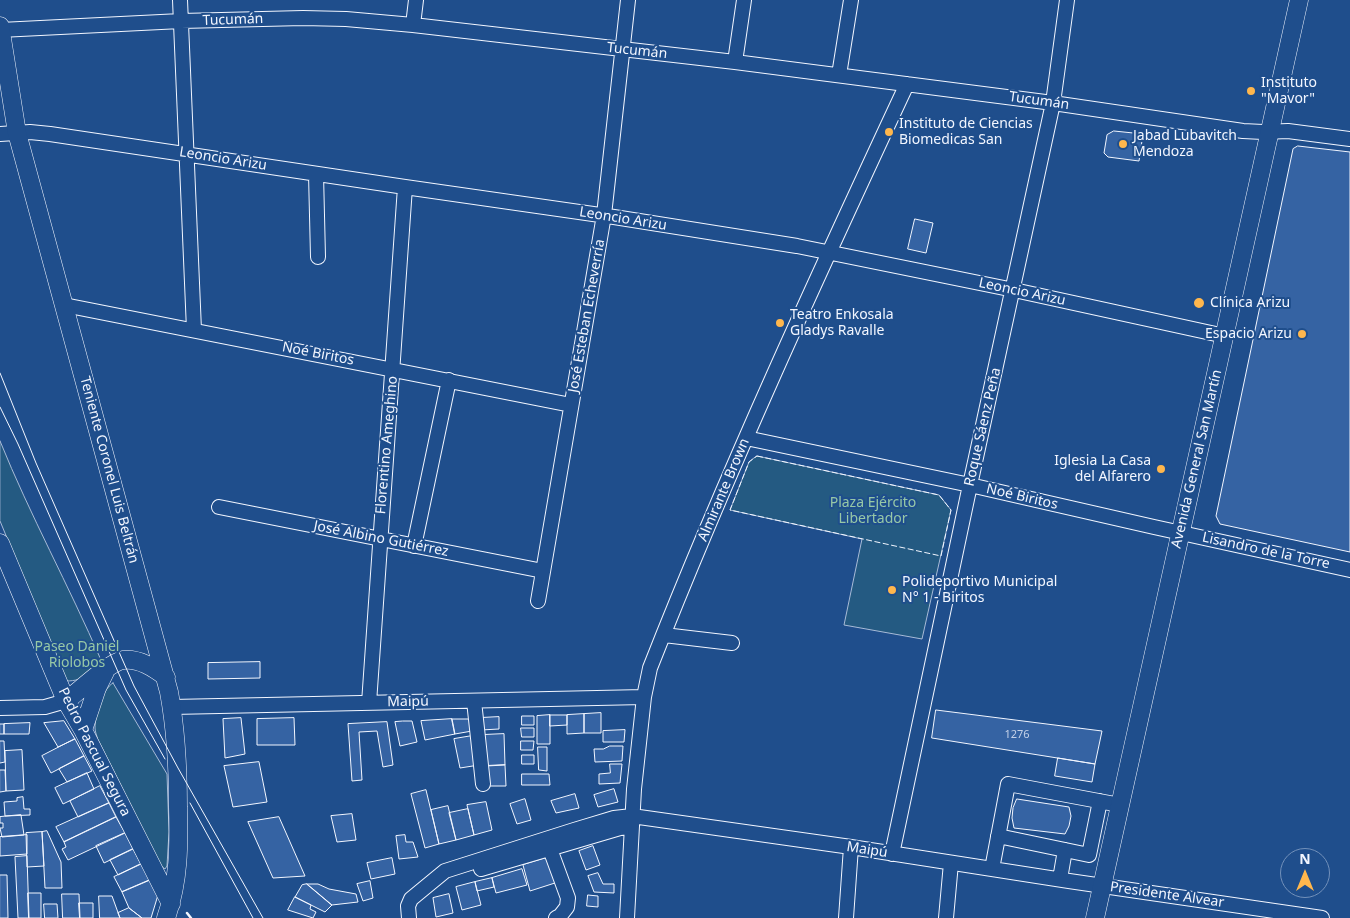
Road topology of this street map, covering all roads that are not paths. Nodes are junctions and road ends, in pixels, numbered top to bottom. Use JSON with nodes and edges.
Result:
{"nodes":[{"id":1,"x":180,"y":0,"type":"edge"},
{"id":2,"x":416,"y":0,"type":"edge"},
{"id":3,"x":628,"y":0,"type":"edge"},
{"id":4,"x":744,"y":0,"type":"edge"},
{"id":5,"x":851,"y":0,"type":"edge"},
{"id":6,"x":1067,"y":0,"type":"edge"},
{"id":7,"x":1298,"y":0,"type":"edge"},
{"id":8,"x":180,"y":21,"type":"junction"},
{"id":9,"x":413,"y":25,"type":"junction"},
{"id":10,"x":0,"y":26,"type":"edge"},
{"id":11,"x":0,"y":30,"type":"edge"},
{"id":12,"x":623,"y":49,"type":"junction"},
{"id":13,"x":735,"y":62,"type":"junction"},
{"id":14,"x":839,"y":75,"type":"junction"},
{"id":15,"x":907,"y":84,"type":"junction"},
{"id":16,"x":1053,"y":103,"type":"junction"},
{"id":17,"x":1270,"y":132,"type":"junction"},
{"id":18,"x":8,"y":133,"type":"edge"},
{"id":19,"x":1350,"y":139,"type":"edge"},
{"id":20,"x":186,"y":154,"type":"junction"},
{"id":21,"x":316,"y":174,"type":"junction"},
{"id":22,"x":405,"y":187,"type":"junction"},
{"id":23,"x":604,"y":216,"type":"junction"},
{"id":24,"x":829,"y":252,"type":"junction"},
{"id":25,"x":318,"y":257,"type":"dead end"},
{"id":26,"x":1014,"y":290,"type":"junction"},
{"id":27,"x":64,"y":305,"type":"junction"},
{"id":28,"x":194,"y":330,"type":"junction"},
{"id":29,"x":1224,"y":336,"type":"junction"},
{"id":30,"x":394,"y":369,"type":"junction"},
{"id":31,"x":449,"y":380,"type":"junction"},
{"id":32,"x":571,"y":405,"type":"junction"},
{"id":33,"x":746,"y":438,"type":"junction"},
{"id":34,"x":970,"y":485,"type":"junction"},
{"id":35,"x":219,"y":507,"type":"dead end"},
{"id":36,"x":1181,"y":533,"type":"junction"},
{"id":37,"x":380,"y":539,"type":"junction"},
{"id":38,"x":414,"y":546,"type":"junction"},
{"id":39,"x":1,"y":549,"type":"edge"},
{"id":40,"x":1350,"y":570,"type":"edge"},
{"id":41,"x":543,"y":571,"type":"junction"},
{"id":42,"x":538,"y":601,"type":"dead end"},
{"id":43,"x":664,"y":635,"type":"junction"},
{"id":44,"x":732,"y":642,"type":"dead end"},
{"id":45,"x":107,"y":669,"type":"junction"},
{"id":46,"x":166,"y":677,"type":"junction"},
{"id":47,"x":644,"y":697,"type":"junction"},
{"id":48,"x":66,"y":701,"type":"junction"},
{"id":49,"x":474,"y":701,"type":"junction"},
{"id":50,"x":368,"y":703,"type":"junction"},
{"id":51,"x":172,"y":707,"type":"junction"},
{"id":52,"x":0,"y":708,"type":"edge"},
{"id":53,"x":83,"y":730,"type":"junction"},
{"id":54,"x":483,"y":784,"type":"dead end"},
{"id":55,"x":1100,"y":801,"type":"junction"},
{"id":56,"x":1120,"y":805,"type":"junction"},
{"id":57,"x":632,"y":822,"type":"junction"},
{"id":58,"x":998,"y":836,"type":"junction"},
{"id":59,"x":851,"y":847,"type":"junction"},
{"id":60,"x":550,"y":849,"type":"junction"},
{"id":61,"x":1065,"y":850,"type":"junction"},
{"id":62,"x":892,"y":854,"type":"junction"},
{"id":63,"x":951,"y":863,"type":"junction"},
{"id":64,"x":992,"y":869,"type":"junction"},
{"id":65,"x":435,"y":880,"type":"junction"},
{"id":66,"x":1060,"y":880,"type":"junction"},
{"id":67,"x":1102,"y":886,"type":"junction"},
{"id":68,"x":169,"y":911,"type":"edge"},
{"id":69,"x":409,"y":918,"type":"edge"},
{"id":70,"x":556,"y":918,"type":"edge"},
{"id":71,"x":627,"y":918,"type":"edge"},
{"id":72,"x":846,"y":918,"type":"edge"},
{"id":73,"x":946,"y":918,"type":"edge"},
{"id":74,"x":1095,"y":918,"type":"edge"},
{"id":75,"x":1322,"y":918,"type":"edge"}],
"edges":[{"from":1,"to":8,"type":"street"},
{"from":2,"to":9,"type":"street"},
{"from":3,"to":12,"type":"street","name":"José Esteban Echeverría"},
{"from":4,"to":13,"type":"street"},
{"from":5,"to":14,"type":"street"},
{"from":6,"to":16,"type":"street","name":"Roque Sáenz Peña"},
{"from":7,"to":17,"type":"main road","name":"Avenida General San Martín"},
{"from":8,"to":9,"type":"street","name":"Tucumán"},
{"from":8,"to":11,"type":"street","name":"Tucumán"},
{"from":8,"to":20,"type":"street"},
{"from":9,"to":12,"type":"street","name":"Tucumán"},
{"from":10,"to":11,"type":"main road","name":"Teniente Coronel Luis Beltrán"},
{"from":11,"to":18,"type":"main road","name":"Teniente Coronel Luis Beltrán"},
{"from":12,"to":13,"type":"street","name":"Tucumán"},
{"from":12,"to":23,"type":"street","name":"José Esteban Echeverría"},
{"from":13,"to":14,"type":"street","name":"Tucumán"},
{"from":14,"to":15,"type":"street","name":"Tucumán"},
{"from":15,"to":16,"type":"street","name":"Tucumán"},
{"from":15,"to":24,"type":"street","name":"Almirante Brown"},
{"from":16,"to":17,"type":"street","name":"Tucumán"},
{"from":16,"to":26,"type":"street","name":"Roque Sáenz Peña"},
{"from":17,"to":19,"type":"street","name":"Tucumán"},
{"from":17,"to":29,"type":"main road","name":"Avenida General San Martín"},
{"from":18,"to":20,"type":"street","name":"Leoncio Arizu"},
{"from":18,"to":27,"type":"main road","name":"Teniente Coronel Luis Beltrán"},
{"from":20,"to":21,"type":"street","name":"Leoncio Arizu"},
{"from":20,"to":28,"type":"street"},
{"from":21,"to":22,"type":"street","name":"Leoncio Arizu"},
{"from":21,"to":25,"type":"street"},
{"from":22,"to":23,"type":"street","name":"Leoncio Arizu"},
{"from":22,"to":30,"type":"street","name":"Florentino Ameghino"},
{"from":23,"to":24,"type":"street","name":"Leoncio Arizu"},
{"from":23,"to":32,"type":"street","name":"José Esteban Echeverría"},
{"from":24,"to":26,"type":"street","name":"Leoncio Arizu"},
{"from":24,"to":33,"type":"street","name":"Almirante Brown"},
{"from":26,"to":29,"type":"street","name":"Leoncio Arizu"},
{"from":26,"to":34,"type":"street","name":"Roque Sáenz Peña"},
{"from":27,"to":28,"type":"street","name":"Noé Biritos"},
{"from":27,"to":46,"type":"main road","name":"Teniente Coronel Luis Beltrán"},
{"from":28,"to":30,"type":"street","name":"Noé Biritos"},
{"from":29,"to":36,"type":"main road","name":"Avenida General San Martín"},
{"from":30,"to":31,"type":"street","name":"Noé Biritos"},
{"from":30,"to":37,"type":"street","name":"Florentino Ameghino"},
{"from":31,"to":32,"type":"street","name":"Noé Biritos"},
{"from":31,"to":38,"type":"street"},
{"from":32,"to":41,"type":"street","name":"José Esteban Echeverría"},
{"from":33,"to":34,"type":"street","name":"Noé Biritos"},
{"from":33,"to":43,"type":"street","name":"Almirante Brown"},
{"from":34,"to":36,"type":"street","name":"Noé Biritos"},
{"from":34,"to":62,"type":"street","name":"Roque Sáenz Peña"},
{"from":35,"to":37,"type":"street","name":"José Albino Gutiérrez"},
{"from":36,"to":40,"type":"street","name":"Lisandro de la Torre"},
{"from":36,"to":56,"type":"main road","name":"Avenida General San Martín"},
{"from":37,"to":38,"type":"street","name":"José Albino Gutiérrez"},
{"from":37,"to":50,"type":"street","name":"Florentino Ameghino"},
{"from":38,"to":41,"type":"street","name":"José Albino Gutiérrez"},
{"from":39,"to":48,"type":"main road","name":"Pedro Pascual Segura"},
{"from":41,"to":42,"type":"street","name":"José Esteban Echeverría"},
{"from":43,"to":44,"type":"street"},
{"from":43,"to":47,"type":"street","name":"Almirante Brown"},
{"from":45,"to":46,"type":"main road"},
{"from":45,"to":48,"type":"main road"},
{"from":45,"to":53,"type":"main road"},
{"from":46,"to":51,"type":"main road","name":"Teniente Coronel Luis Beltrán"},
{"from":47,"to":49,"type":"street","name":"Maipú"},
{"from":47,"to":57,"type":"street","name":"Almirante Brown"},
{"from":48,"to":52,"type":"street"},
{"from":48,"to":53,"type":"main road","name":"Pedro Pascual Segura"},
{"from":49,"to":50,"type":"street","name":"Maipú"},
{"from":49,"to":54,"type":"street"},
{"from":50,"to":51,"type":"street","name":"Maipú"},
{"from":51,"to":68,"type":"main road","name":"Teniente Coronel Luis Beltrán"},
{"from":53,"to":68,"type":"main road","name":"Pedro Pascual Segura"},
{"from":55,"to":56,"type":"street"},
{"from":55,"to":58,"type":"street"},
{"from":55,"to":61,"type":"street"},
{"from":56,"to":67,"type":"main road","name":"Avenida General San Martín"},
{"from":57,"to":59,"type":"street","name":"Maipú"},
{"from":57,"to":60,"type":"street"},
{"from":57,"to":65,"type":"street"},
{"from":57,"to":71,"type":"street","name":"Almirante Brown"},
{"from":58,"to":61,"type":"street"},
{"from":58,"to":64,"type":"street"},
{"from":59,"to":62,"type":"street","name":"Maipú"},
{"from":59,"to":72,"type":"street"},
{"from":60,"to":65,"type":"street"},
{"from":60,"to":70,"type":"street"},
{"from":61,"to":66,"type":"street"},
{"from":62,"to":63,"type":"street","name":"Maipú"},
{"from":63,"to":64,"type":"street","name":"Maipú"},
{"from":63,"to":73,"type":"street"},
{"from":64,"to":66,"type":"street","name":"Maipú"},
{"from":65,"to":69,"type":"street"},
{"from":66,"to":67,"type":"street","name":"Maipú"},
{"from":67,"to":74,"type":"main road","name":"Avenida General San Martín"},
{"from":67,"to":75,"type":"street","name":"Presidente Alvear"}]}
